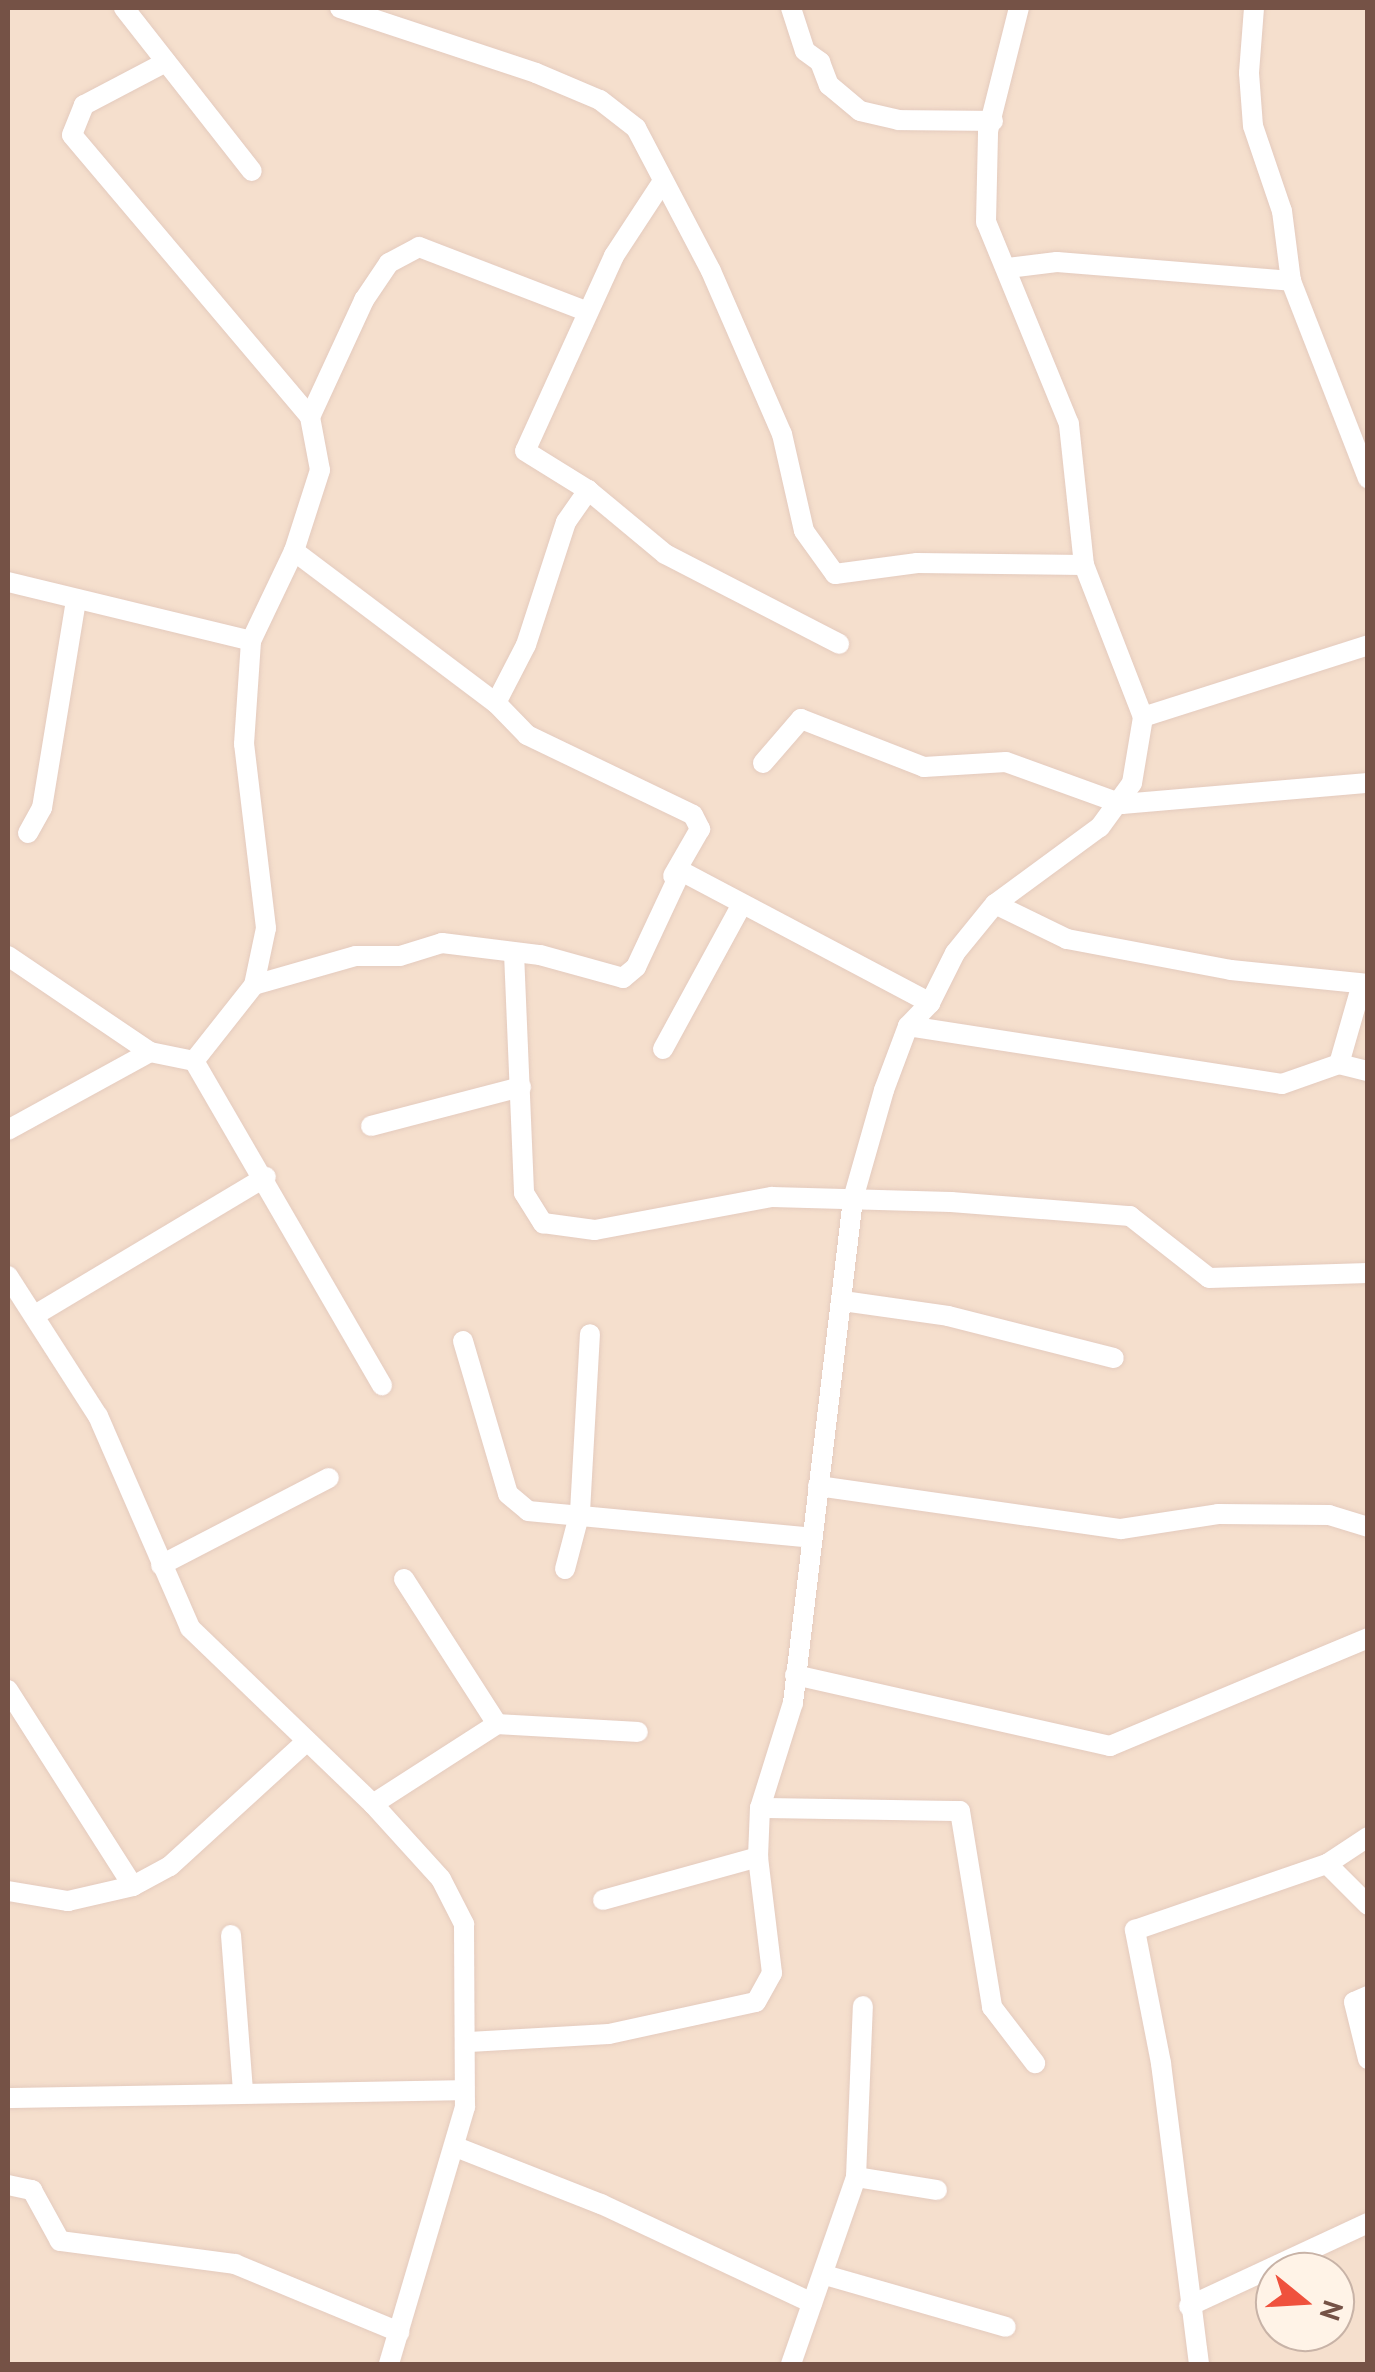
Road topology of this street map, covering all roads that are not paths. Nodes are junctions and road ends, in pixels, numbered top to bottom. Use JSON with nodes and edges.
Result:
{"nodes":[{"id":1,"x":124,"y":8,"type":"edge"},
{"id":2,"x":340,"y":8,"type":"edge"},
{"id":3,"x":791,"y":8,"type":"edge"},
{"id":4,"x":1020,"y":8,"type":"edge"},
{"id":5,"x":1254,"y":8,"type":"edge"},
{"id":6,"x":166,"y":62,"type":"junction"},
{"id":7,"x":993,"y":121,"type":"junction"},
{"id":8,"x":252,"y":172,"type":"dead end"},
{"id":9,"x":663,"y":181,"type":"junction"},
{"id":10,"x":1008,"y":268,"type":"junction"},
{"id":11,"x":1292,"y":280,"type":"junction"},
{"id":12,"x":586,"y":311,"type":"junction"},
{"id":13,"x":310,"y":417,"type":"junction"},
{"id":14,"x":1368,"y":479,"type":"edge"},
{"id":15,"x":588,"y":490,"type":"junction"},
{"id":16,"x":294,"y":550,"type":"junction"},
{"id":17,"x":1084,"y":566,"type":"junction"},
{"id":18,"x":8,"y":582,"type":"edge"},
{"id":19,"x":76,"y":600,"type":"junction"},
{"id":20,"x":252,"y":641,"type":"junction"},
{"id":21,"x":838,"y":644,"type":"dead end"},
{"id":22,"x":1368,"y":645,"type":"edge"},
{"id":23,"x":496,"y":703,"type":"junction"},
{"id":24,"x":1143,"y":717,"type":"junction"},
{"id":25,"x":763,"y":763,"type":"dead end"},
{"id":26,"x":1368,"y":783,"type":"edge"},
{"id":27,"x":1122,"y":804,"type":"junction"},
{"id":28,"x":28,"y":834,"type":"dead end"},
{"id":29,"x":673,"y":876,"type":"junction"},
{"id":30,"x":742,"y":904,"type":"junction"},
{"id":31,"x":995,"y":904,"type":"junction"},
{"id":32,"x":514,"y":953,"type":"junction"},
{"id":33,"x":8,"y":956,"type":"edge"},
{"id":34,"x":1364,"y":984,"type":"edge"},
{"id":35,"x":254,"y":985,"type":"junction"},
{"id":36,"x":930,"y":1003,"type":"junction"},
{"id":37,"x":908,"y":1026,"type":"junction"},
{"id":38,"x":664,"y":1049,"type":"dead end"},
{"id":39,"x":150,"y":1052,"type":"junction"},
{"id":40,"x":194,"y":1061,"type":"junction"},
{"id":41,"x":1339,"y":1064,"type":"junction"},
{"id":42,"x":1368,"y":1071,"type":"edge"},
{"id":43,"x":521,"y":1087,"type":"junction"},
{"id":44,"x":372,"y":1126,"type":"dead end"},
{"id":45,"x":8,"y":1130,"type":"edge"},
{"id":46,"x":266,"y":1177,"type":"junction"},
{"id":47,"x":853,"y":1199,"type":"junction"},
{"id":48,"x":1368,"y":1273,"type":"edge"},
{"id":49,"x":8,"y":1276,"type":"edge"},
{"id":50,"x":843,"y":1300,"type":"junction"},
{"id":51,"x":35,"y":1315,"type":"junction"},
{"id":52,"x":590,"y":1334,"type":"dead end"},
{"id":53,"x":463,"y":1341,"type":"dead end"},
{"id":54,"x":1114,"y":1358,"type":"dead end"},
{"id":55,"x":382,"y":1385,"type":"dead end"},
{"id":56,"x":330,"y":1478,"type":"dead end"},
{"id":57,"x":818,"y":1486,"type":"junction"},
{"id":58,"x":580,"y":1512,"type":"junction"},
{"id":59,"x":1368,"y":1528,"type":"edge"},
{"id":60,"x":812,"y":1538,"type":"junction"},
{"id":61,"x":162,"y":1564,"type":"junction"},
{"id":62,"x":565,"y":1569,"type":"dead end"},
{"id":63,"x":404,"y":1580,"type":"dead end"},
{"id":64,"x":1368,"y":1638,"type":"edge"},
{"id":65,"x":795,"y":1675,"type":"junction"},
{"id":66,"x":8,"y":1690,"type":"edge"},
{"id":67,"x":497,"y":1724,"type":"junction"},
{"id":68,"x":638,"y":1732,"type":"dead end"},
{"id":69,"x":308,"y":1742,"type":"junction"},
{"id":70,"x":373,"y":1804,"type":"junction"},
{"id":71,"x":760,"y":1808,"type":"junction"},
{"id":72,"x":1368,"y":1838,"type":"edge"},
{"id":73,"x":758,"y":1857,"type":"junction"},
{"id":74,"x":1327,"y":1864,"type":"junction"},
{"id":75,"x":134,"y":1886,"type":"junction"},
{"id":76,"x":8,"y":1891,"type":"edge"},
{"id":77,"x":602,"y":1900,"type":"dead end"},
{"id":78,"x":1368,"y":1905,"type":"edge"},
{"id":79,"x":230,"y":1935,"type":"dead end"},
{"id":80,"x":1368,"y":1996,"type":"edge"},
{"id":81,"x":863,"y":2006,"type":"dead end"},
{"id":82,"x":469,"y":2042,"type":"junction"},
{"id":83,"x":1368,"y":2058,"type":"edge"},
{"id":84,"x":1035,"y":2064,"type":"dead end"},
{"id":85,"x":462,"y":2090,"type":"junction"},
{"id":86,"x":243,"y":2092,"type":"junction"},
{"id":87,"x":8,"y":2098,"type":"edge"},
{"id":88,"x":456,"y":2147,"type":"junction"},
{"id":89,"x":856,"y":2177,"type":"junction"},
{"id":90,"x":8,"y":2185,"type":"edge"},
{"id":91,"x":937,"y":2190,"type":"dead end"},
{"id":92,"x":1368,"y":2223,"type":"edge"},
{"id":93,"x":824,"y":2274,"type":"junction"},
{"id":94,"x":812,"y":2302,"type":"junction"},
{"id":95,"x":1190,"y":2306,"type":"junction"},
{"id":96,"x":1006,"y":2327,"type":"dead end"},
{"id":97,"x":399,"y":2332,"type":"junction"},
{"id":98,"x":389,"y":2364,"type":"edge"},
{"id":99,"x":791,"y":2364,"type":"edge"},
{"id":100,"x":1198,"y":2364,"type":"edge"}],
"edges":[{"from":1,"to":6,"type":"street"},
{"from":2,"to":9,"type":"street"},
{"from":3,"to":7,"type":"street"},
{"from":4,"to":7,"type":"street"},
{"from":5,"to":11,"type":"street"},
{"from":6,"to":8,"type":"street"},
{"from":6,"to":13,"type":"street"},
{"from":7,"to":10,"type":"street"},
{"from":9,"to":12,"type":"street"},
{"from":9,"to":17,"type":"street"},
{"from":10,"to":11,"type":"street"},
{"from":10,"to":17,"type":"street"},
{"from":11,"to":14,"type":"street"},
{"from":12,"to":13,"type":"street"},
{"from":12,"to":15,"type":"street"},
{"from":13,"to":16,"type":"street"},
{"from":15,"to":21,"type":"street"},
{"from":15,"to":23,"type":"street"},
{"from":16,"to":20,"type":"street"},
{"from":16,"to":23,"type":"street"},
{"from":17,"to":24,"type":"street"},
{"from":18,"to":19,"type":"street"},
{"from":19,"to":20,"type":"street"},
{"from":19,"to":28,"type":"street"},
{"from":20,"to":35,"type":"street"},
{"from":22,"to":24,"type":"street"},
{"from":23,"to":29,"type":"street"},
{"from":24,"to":27,"type":"street"},
{"from":25,"to":27,"type":"street"},
{"from":26,"to":27,"type":"street"},
{"from":27,"to":31,"type":"street"},
{"from":29,"to":30,"type":"street"},
{"from":29,"to":32,"type":"street"},
{"from":30,"to":36,"type":"street"},
{"from":30,"to":38,"type":"street"},
{"from":31,"to":34,"type":"street"},
{"from":31,"to":36,"type":"street"},
{"from":32,"to":35,"type":"street"},
{"from":32,"to":43,"type":"street"},
{"from":33,"to":39,"type":"street"},
{"from":34,"to":41,"type":"street"},
{"from":35,"to":40,"type":"street"},
{"from":36,"to":37,"type":"street"},
{"from":37,"to":41,"type":"street"},
{"from":37,"to":47,"type":"street"},
{"from":39,"to":40,"type":"street"},
{"from":39,"to":45,"type":"street"},
{"from":40,"to":46,"type":"street"},
{"from":41,"to":42,"type":"street"},
{"from":43,"to":44,"type":"street"},
{"from":43,"to":47,"type":"street"},
{"from":46,"to":51,"type":"street"},
{"from":46,"to":55,"type":"street"},
{"from":47,"to":48,"type":"street"},
{"from":47,"to":50,"type":"street"},
{"from":49,"to":51,"type":"street"},
{"from":50,"to":54,"type":"street"},
{"from":50,"to":57,"type":"street"},
{"from":51,"to":61,"type":"street"},
{"from":52,"to":58,"type":"street"},
{"from":53,"to":58,"type":"street"},
{"from":56,"to":61,"type":"street"},
{"from":57,"to":59,"type":"street"},
{"from":57,"to":60,"type":"street"},
{"from":58,"to":60,"type":"street"},
{"from":58,"to":62,"type":"street"},
{"from":60,"to":65,"type":"street"},
{"from":61,"to":69,"type":"street"},
{"from":63,"to":67,"type":"street"},
{"from":64,"to":65,"type":"street"},
{"from":65,"to":71,"type":"street"},
{"from":66,"to":75,"type":"street"},
{"from":67,"to":68,"type":"street"},
{"from":67,"to":70,"type":"street"},
{"from":69,"to":70,"type":"street"},
{"from":69,"to":75,"type":"street"},
{"from":70,"to":82,"type":"street"},
{"from":71,"to":73,"type":"street"},
{"from":71,"to":84,"type":"street"},
{"from":72,"to":74,"type":"street"},
{"from":73,"to":77,"type":"street"},
{"from":73,"to":82,"type":"street"},
{"from":74,"to":78,"type":"street"},
{"from":74,"to":95,"type":"street"},
{"from":75,"to":76,"type":"street"},
{"from":79,"to":86,"type":"street"},
{"from":80,"to":83,"type":"street"},
{"from":81,"to":89,"type":"street"},
{"from":82,"to":85,"type":"street"},
{"from":85,"to":86,"type":"street"},
{"from":85,"to":88,"type":"street"},
{"from":86,"to":87,"type":"street"},
{"from":88,"to":94,"type":"street"},
{"from":88,"to":97,"type":"street"},
{"from":89,"to":91,"type":"street"},
{"from":89,"to":93,"type":"street"},
{"from":90,"to":97,"type":"street"},
{"from":92,"to":95,"type":"street"},
{"from":93,"to":94,"type":"street"},
{"from":93,"to":96,"type":"street"},
{"from":94,"to":99,"type":"street"},
{"from":95,"to":100,"type":"street"},
{"from":97,"to":98,"type":"street"}]}
